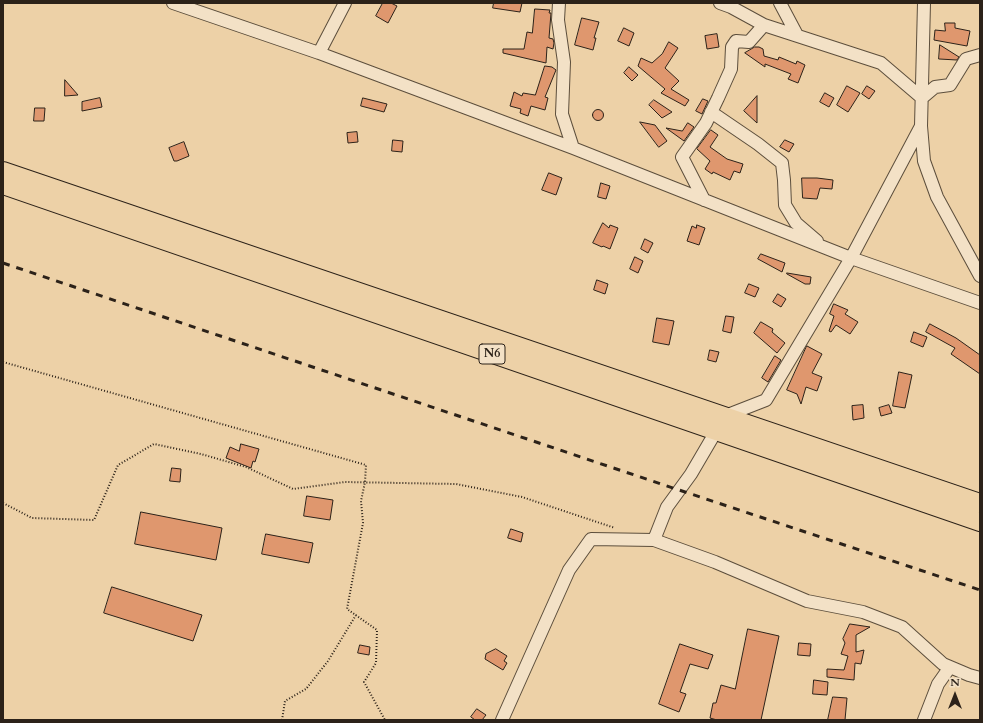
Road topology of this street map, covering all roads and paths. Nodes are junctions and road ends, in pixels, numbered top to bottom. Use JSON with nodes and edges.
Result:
{"nodes":[{"id":1,"x":173,"y":3,"type":"edge"},
{"id":2,"x":344,"y":3,"type":"edge"},
{"id":3,"x":559,"y":3,"type":"edge"},
{"id":4,"x":720,"y":3,"type":"edge"},
{"id":5,"x":780,"y":3,"type":"edge"},
{"id":6,"x":924,"y":3,"type":"edge"},
{"id":7,"x":764,"y":25,"type":"junction"},
{"id":8,"x":796,"y":36,"type":"junction"},
{"id":9,"x":319,"y":53,"type":"junction"},
{"id":10,"x":980,"y":55,"type":"edge"},
{"id":11,"x":922,"y":98,"type":"junction"},
{"id":12,"x":711,"y":112,"type":"junction"},
{"id":13,"x":921,"y":126,"type":"junction"},
{"id":14,"x":573,"y":148,"type":"junction"},
{"id":15,"x":3,"y":171,"type":"edge"},
{"id":16,"x":3,"y":185,"type":"edge"},
{"id":17,"x":704,"y":200,"type":"junction"},
{"id":18,"x":824,"y":247,"type":"junction"},
{"id":19,"x":851,"y":258,"type":"junction"},
{"id":20,"x":980,"y":276,"type":"edge"},
{"id":21,"x":980,"y":304,"type":"edge"},
{"id":22,"x":3,"y":362,"type":"edge"},
{"id":23,"x":720,"y":423,"type":"junction"},
{"id":24,"x":365,"y":482,"type":"junction"},
{"id":25,"x":3,"y":503,"type":"edge"},
{"id":26,"x":980,"y":503,"type":"edge"},
{"id":27,"x":980,"y":522,"type":"edge"},
{"id":28,"x":618,"y":529,"type":"dead end"},
{"id":29,"x":654,"y":540,"type":"junction"},
{"id":30,"x":356,"y":615,"type":"junction"},
{"id":31,"x":950,"y":667,"type":"junction"},
{"id":32,"x":980,"y":678,"type":"edge"},
{"id":33,"x":282,"y":720,"type":"edge"},
{"id":34,"x":385,"y":720,"type":"edge"},
{"id":35,"x":502,"y":720,"type":"edge"},
{"id":36,"x":924,"y":720,"type":"edge"}],
"edges":[{"from":1,"to":9,"type":"street"},
{"from":2,"to":9,"type":"street"},
{"from":3,"to":14,"type":"street"},
{"from":4,"to":7,"type":"street"},
{"from":5,"to":8,"type":"street"},
{"from":6,"to":11,"type":"street"},
{"from":7,"to":8,"type":"street"},
{"from":7,"to":12,"type":"street"},
{"from":8,"to":11,"type":"street"},
{"from":9,"to":14,"type":"street"},
{"from":10,"to":11,"type":"street"},
{"from":11,"to":13,"type":"street"},
{"from":12,"to":17,"type":"street"},
{"from":12,"to":18,"type":"street"},
{"from":13,"to":19,"type":"street"},
{"from":13,"to":20,"type":"street"},
{"from":14,"to":17,"type":"street"},
{"from":15,"to":23,"type":"highway","number":"N6"},
{"from":16,"to":23,"type":"highway","number":"N6"},
{"from":17,"to":18,"type":"street"},
{"from":18,"to":19,"type":"street"},
{"from":19,"to":21,"type":"street"},
{"from":19,"to":23,"type":"street"},
{"from":22,"to":24,"type":"path"},
{"from":23,"to":26,"type":"highway","number":"N6"},
{"from":23,"to":27,"type":"highway","number":"N6"},
{"from":23,"to":29,"type":"street"},
{"from":24,"to":25,"type":"path"},
{"from":24,"to":28,"type":"path"},
{"from":24,"to":30,"type":"path"},
{"from":29,"to":31,"type":"street"},
{"from":29,"to":35,"type":"street"},
{"from":30,"to":33,"type":"path"},
{"from":30,"to":34,"type":"path"},
{"from":31,"to":32,"type":"street"},
{"from":31,"to":36,"type":"street"}]}
